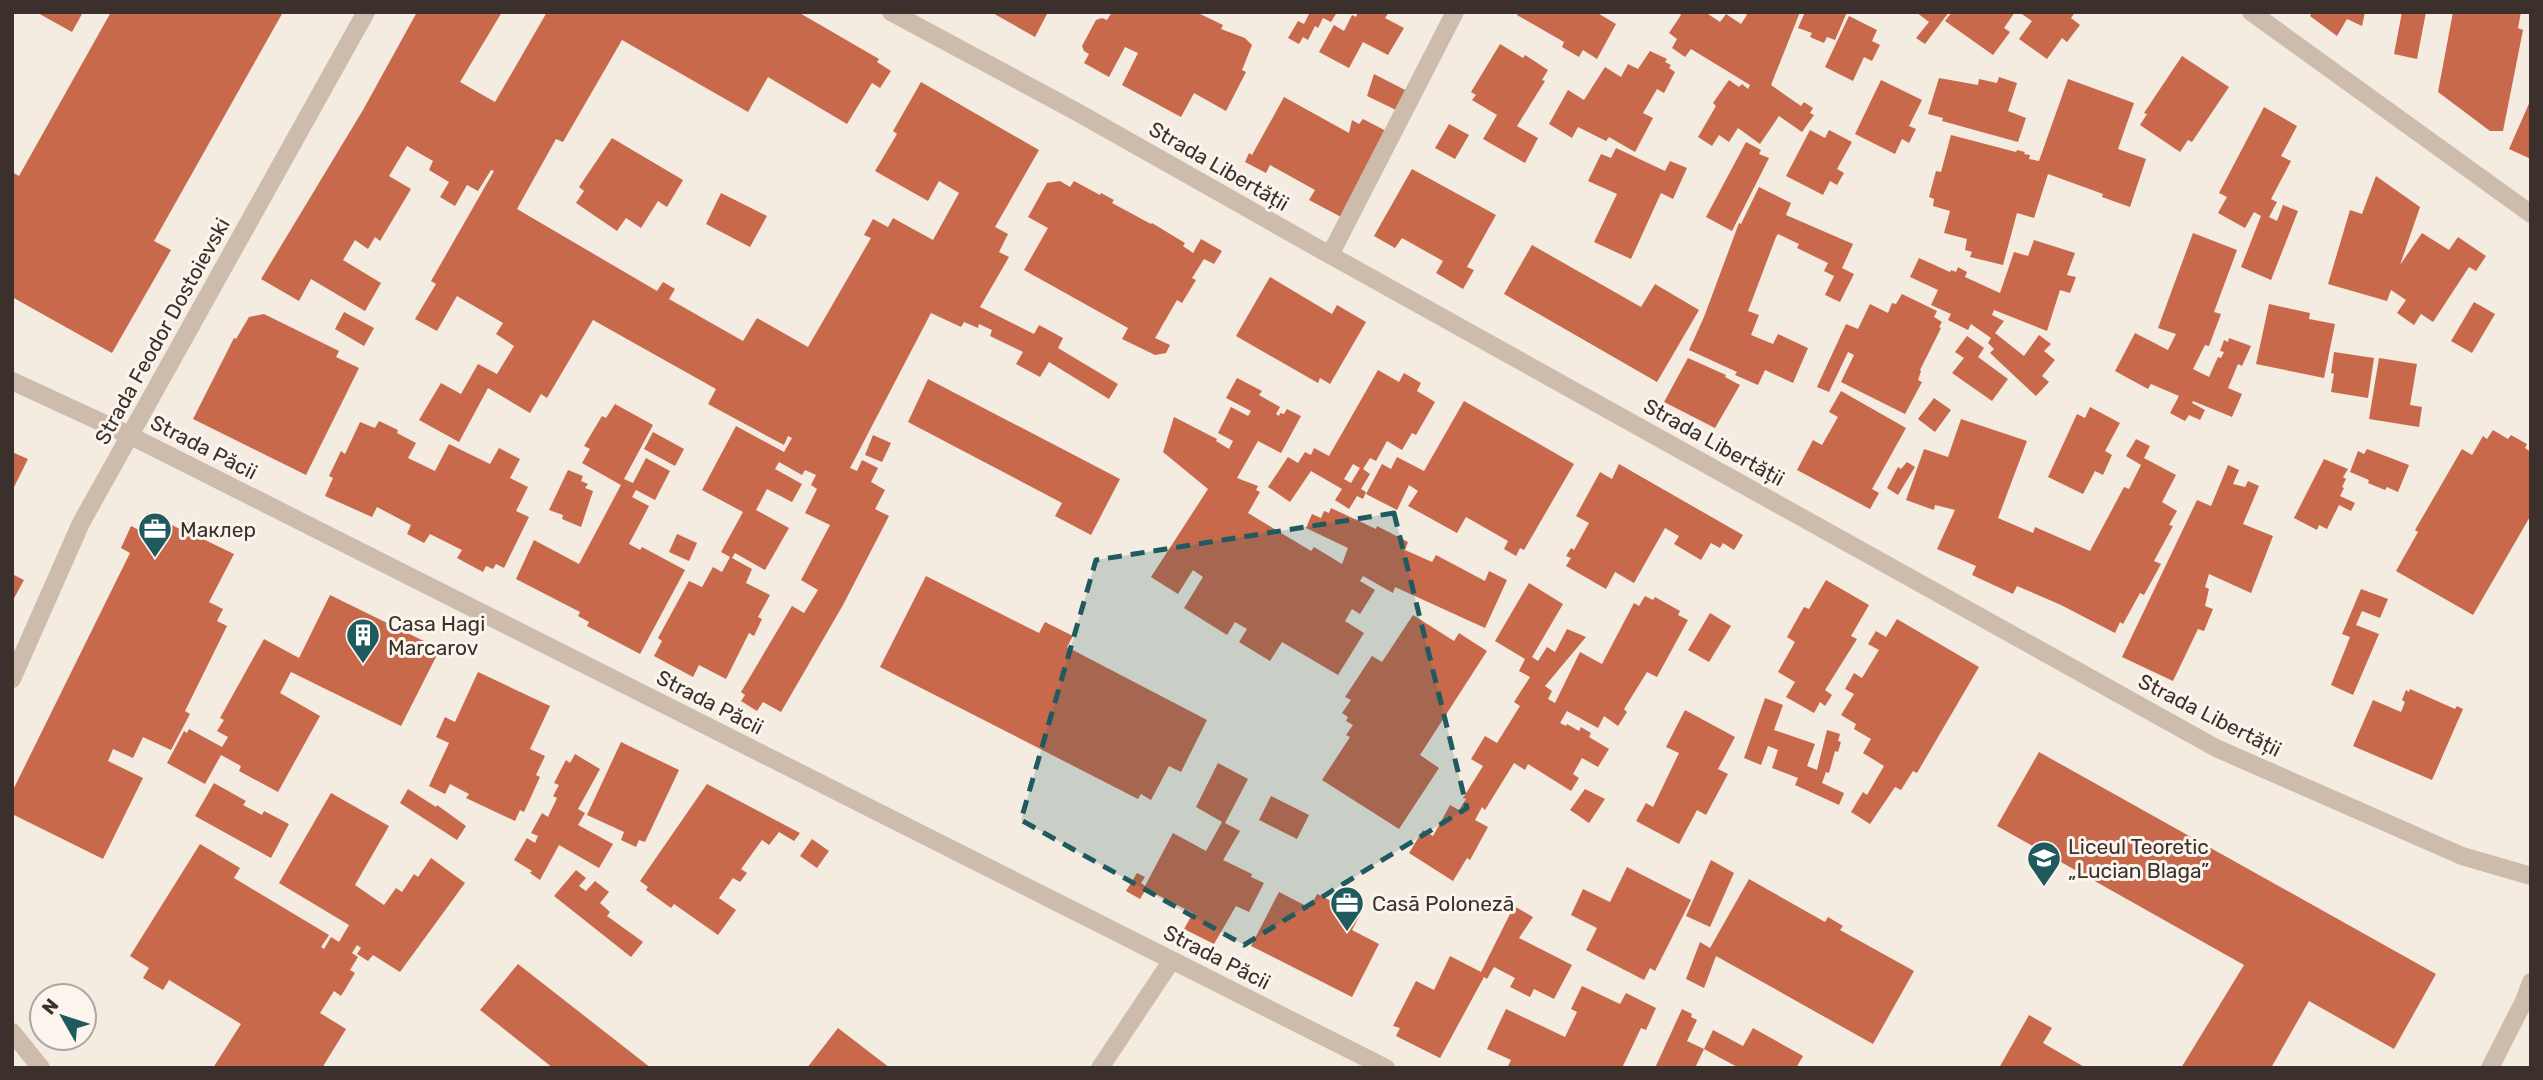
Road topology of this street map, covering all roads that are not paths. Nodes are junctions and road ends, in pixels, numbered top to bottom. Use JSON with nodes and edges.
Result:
{"nodes":[{"id":1,"x":366,"y":12,"type":"edge"},
{"id":2,"x":891,"y":12,"type":"edge"},
{"id":3,"x":1455,"y":12,"type":"edge"},
{"id":4,"x":2251,"y":12,"type":"edge"},
{"id":5,"x":2531,"y":214,"type":"edge"},
{"id":6,"x":1330,"y":255,"type":"junction"},
{"id":7,"x":12,"y":381,"type":"edge"},
{"id":8,"x":129,"y":435,"type":"junction"},
{"id":9,"x":12,"y":679,"type":"edge"},
{"id":10,"x":2531,"y":876,"type":"edge"},
{"id":11,"x":1172,"y":960,"type":"junction"},
{"id":12,"x":2531,"y":982,"type":"edge"},
{"id":13,"x":12,"y":1032,"type":"edge"},
{"id":14,"x":41,"y":1068,"type":"edge"},
{"id":15,"x":1100,"y":1068,"type":"edge"},
{"id":16,"x":1386,"y":1068,"type":"edge"},
{"id":17,"x":2490,"y":1068,"type":"edge"}],
"edges":[{"from":1,"to":8,"type":"street","name":"Strada Fеodor Dostoievski"},
{"from":2,"to":6,"type":"street","name":"Strada Libertății"},
{"from":3,"to":6,"type":"street"},
{"from":4,"to":5,"type":"street"},
{"from":6,"to":10,"type":"street","name":"Strada Libertății"},
{"from":7,"to":8,"type":"street","name":"Strada Păcii"},
{"from":8,"to":9,"type":"street","name":"Strada Fеodor Dostoievski"},
{"from":8,"to":11,"type":"street","name":"Strada Păcii"},
{"from":11,"to":15,"type":"street"},
{"from":11,"to":16,"type":"street","name":"Strada Păcii"},
{"from":12,"to":17,"type":"street"},
{"from":13,"to":14,"type":"street"}]}
